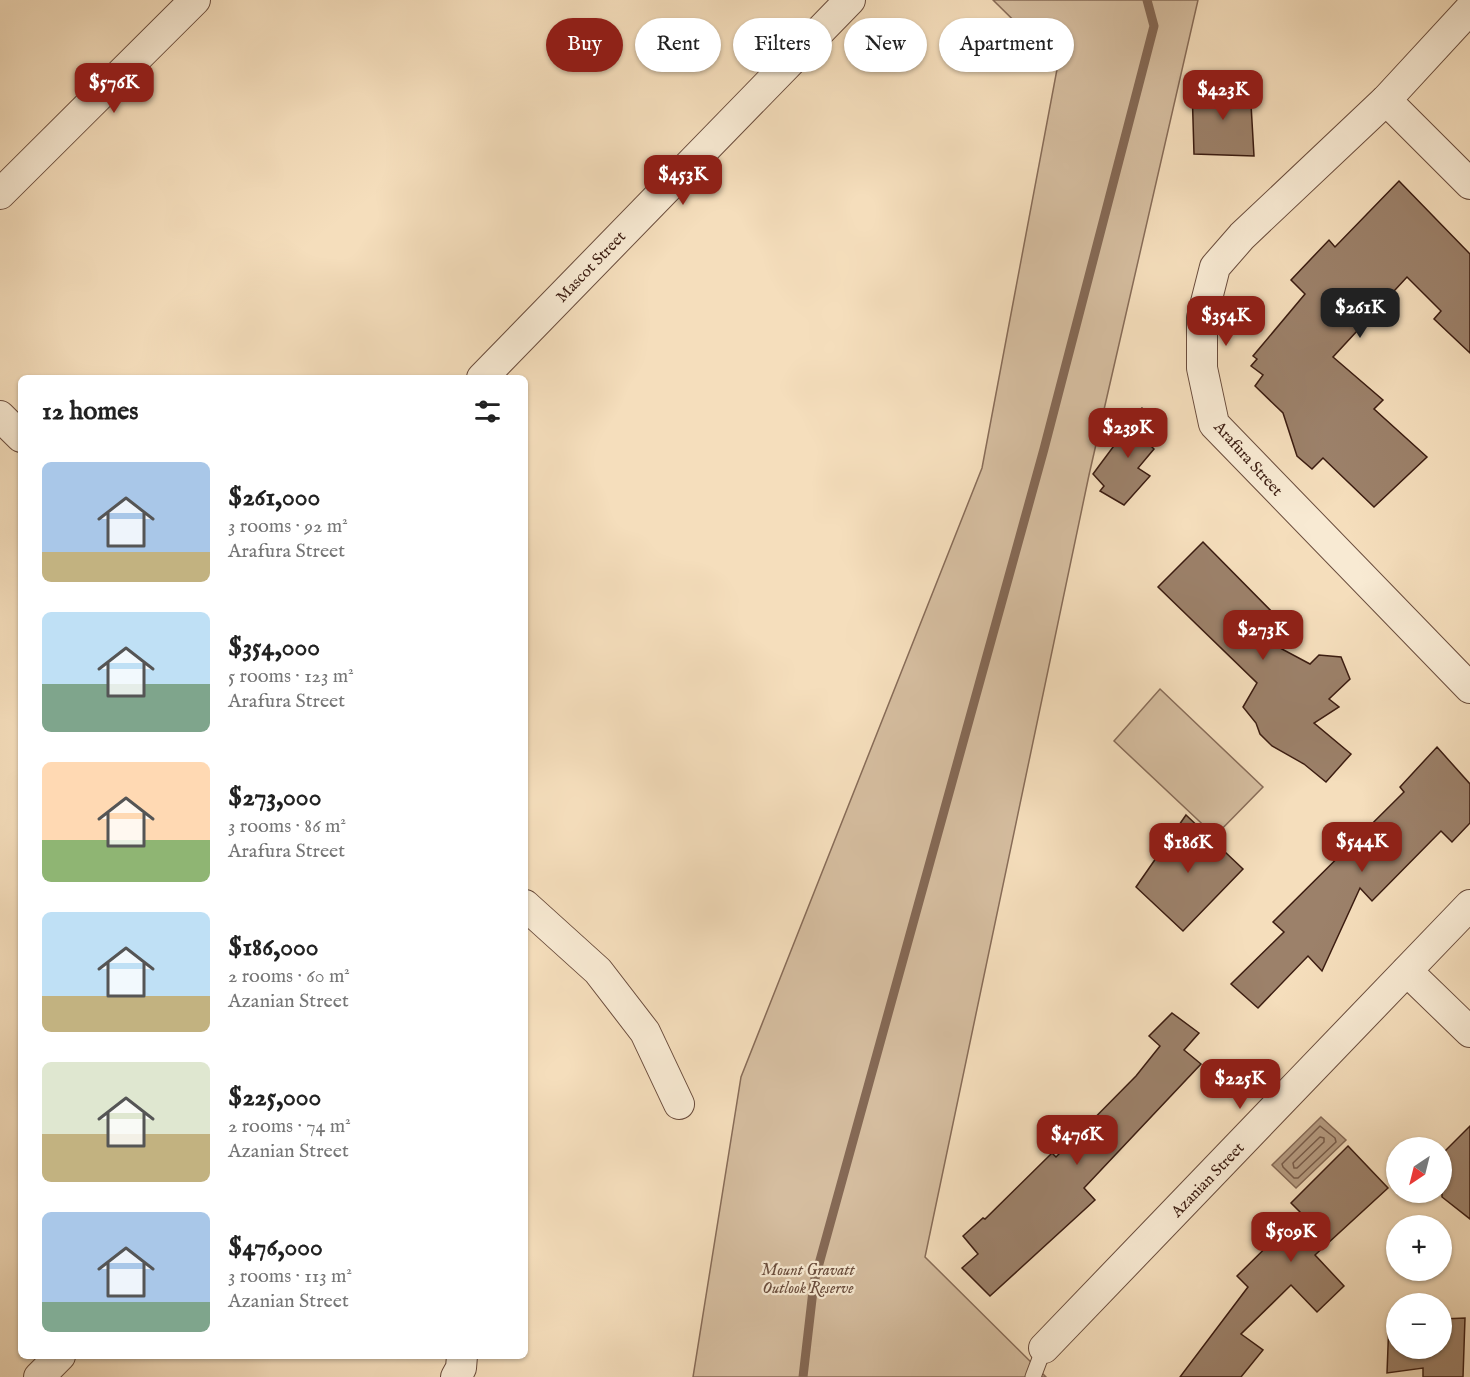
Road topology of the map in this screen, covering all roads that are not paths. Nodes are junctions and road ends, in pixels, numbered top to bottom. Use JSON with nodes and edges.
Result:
{"nodes":[{"id":1,"x":195,"y":0,"type":"edge"},
{"id":2,"x":850,"y":0,"type":"edge"},
{"id":3,"x":1470,"y":9,"type":"edge"},
{"id":4,"x":1386,"y":100,"type":"junction"},
{"id":5,"x":1470,"y":184,"type":"edge"},
{"id":6,"x":0,"y":194,"type":"edge"},
{"id":7,"x":485,"y":375,"type":"edge"},
{"id":8,"x":0,"y":416,"type":"edge"},
{"id":9,"x":18,"y":434,"type":"edge"},
{"id":10,"x":1470,"y":688,"type":"edge"},
{"id":11,"x":1470,"y":905,"type":"edge"},
{"id":12,"x":528,"y":908,"type":"edge"},
{"id":13,"x":1407,"y":971,"type":"junction"},
{"id":14,"x":1470,"y":1032,"type":"edge"},
{"id":15,"x":679,"y":1104,"type":"dead end"},
{"id":16,"x":1044,"y":1348,"type":"joint"},
{"id":17,"x":57,"y":1359,"type":"edge"},
{"id":18,"x":462,"y":1359,"type":"edge"},
{"id":19,"x":39,"y":1377,"type":"edge"},
{"id":20,"x":456,"y":1377,"type":"edge"},
{"id":21,"x":1033,"y":1377,"type":"edge"}],
"edges":[{"from":1,"to":6,"type":"street"},
{"from":2,"to":7,"type":"street","name":"Mascot Street"},
{"from":3,"to":4,"type":"street","name":"Arafura Street"},
{"from":4,"to":5,"type":"street"},
{"from":4,"to":10,"type":"street","name":"Arafura Street"},
{"from":8,"to":9,"type":"street"},
{"from":11,"to":13,"type":"street","name":"Azanian Street"},
{"from":12,"to":15,"type":"street"},
{"from":13,"to":14,"type":"street"},
{"from":13,"to":16,"type":"street","name":"Azanian Street"},
{"from":16,"to":21,"type":"lane"},
{"from":17,"to":19,"type":"street"},
{"from":18,"to":20,"type":"street"}]}
